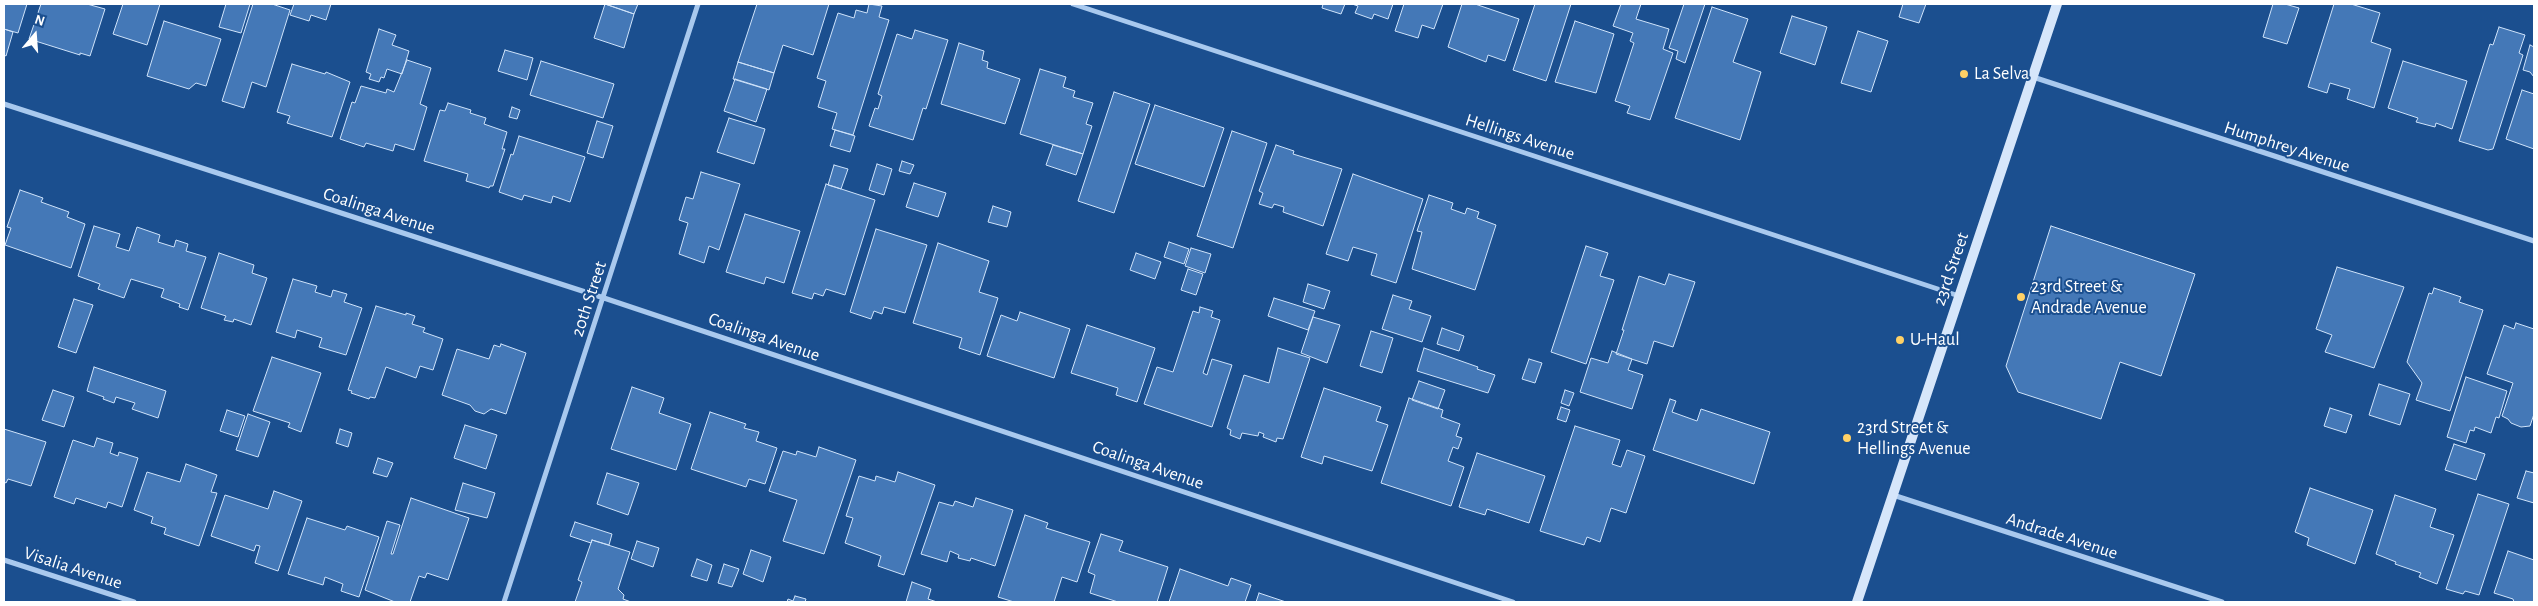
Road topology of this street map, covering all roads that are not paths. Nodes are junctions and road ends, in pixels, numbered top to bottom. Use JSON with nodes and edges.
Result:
{"nodes":[{"id":1,"x":698,"y":4,"type":"edge"},
{"id":2,"x":1073,"y":4,"type":"edge"},
{"id":3,"x":2057,"y":4,"type":"edge"},
{"id":4,"x":2032,"y":77,"type":"junction"},
{"id":5,"x":4,"y":104,"type":"edge"},
{"id":6,"x":2534,"y":241,"type":"edge"},
{"id":7,"x":1959,"y":296,"type":"junction"},
{"id":8,"x":604,"y":298,"type":"junction"},
{"id":9,"x":1893,"y":495,"type":"junction"},
{"id":10,"x":4,"y":560,"type":"edge"},
{"id":11,"x":134,"y":602,"type":"edge"},
{"id":12,"x":504,"y":602,"type":"edge"},
{"id":13,"x":1513,"y":602,"type":"edge"},
{"id":14,"x":1857,"y":602,"type":"edge"},
{"id":15,"x":2222,"y":602,"type":"edge"}],
"edges":[{"from":1,"to":8,"type":"street","name":"20th Street"},
{"from":2,"to":7,"type":"street","name":"Hellings Avenue"},
{"from":3,"to":4,"type":"main road","name":"23rd Street"},
{"from":4,"to":6,"type":"street","name":"Humphrey Avenue"},
{"from":4,"to":7,"type":"main road","name":"23rd Street"},
{"from":5,"to":8,"type":"street","name":"Coalinga Avenue"},
{"from":7,"to":9,"type":"main road","name":"23rd Street"},
{"from":8,"to":12,"type":"street","name":"20th Street"},
{"from":8,"to":13,"type":"street","name":"Coalinga Avenue"},
{"from":9,"to":14,"type":"main road","name":"23rd Street"},
{"from":9,"to":15,"type":"street","name":"Andrade Avenue"},
{"from":10,"to":11,"type":"street","name":"Visalia Avenue"}]}
